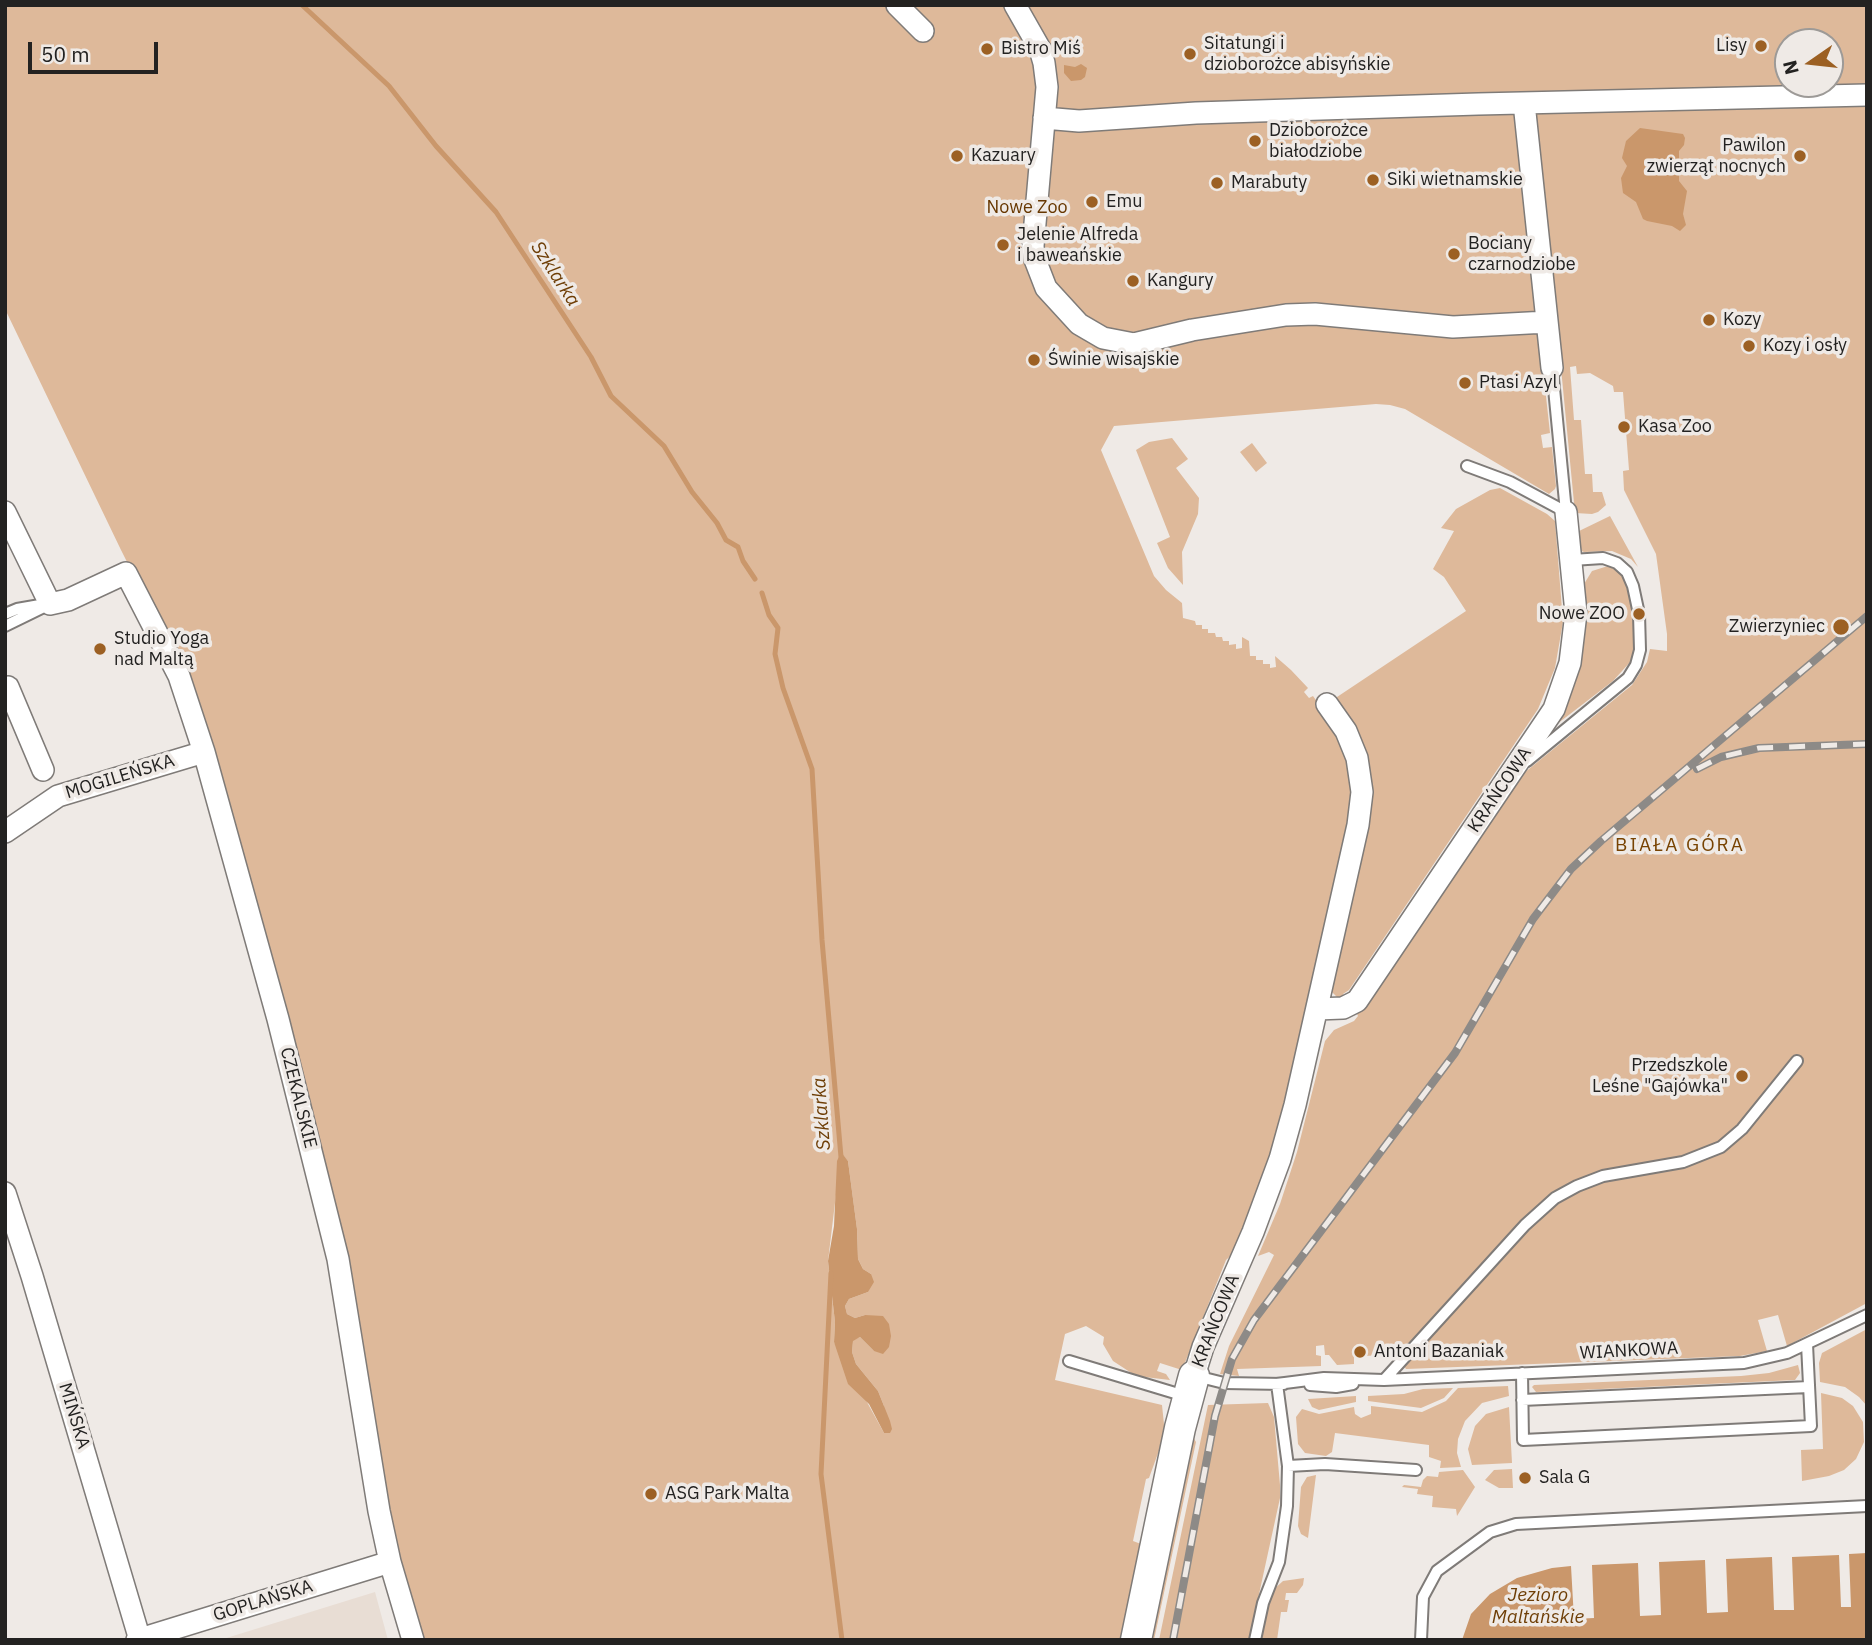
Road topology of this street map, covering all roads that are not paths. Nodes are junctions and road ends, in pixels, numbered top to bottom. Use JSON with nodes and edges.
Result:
{"nodes":[{"id":1,"x":897,"y":5,"type":"edge"},
{"id":2,"x":1015,"y":5,"type":"edge"},
{"id":3,"x":923,"y":31,"type":"dead end"},
{"id":4,"x":1867,"y":95,"type":"edge"},
{"id":5,"x":1524,"y":103,"type":"junction"},
{"id":6,"x":1044,"y":118,"type":"junction"},
{"id":7,"x":1547,"y":322,"type":"junction"},
{"id":8,"x":1552,"y":368,"type":"joint"},
{"id":9,"x":1467,"y":466,"type":"dead end"},
{"id":10,"x":5,"y":512,"type":"edge"},
{"id":11,"x":1566,"y":512,"type":"junction"},
{"id":12,"x":1572,"y":561,"type":"junction"},
{"id":13,"x":50,"y":604,"type":"junction"},
{"id":14,"x":5,"y":614,"type":"edge"},
{"id":15,"x":5,"y":626,"type":"edge"},
{"id":16,"x":5,"y":688,"type":"edge"},
{"id":17,"x":1328,"y":704,"type":"dead end"},
{"id":18,"x":204,"y":752,"type":"junction"},
{"id":19,"x":1511,"y":774,"type":"junction"},
{"id":20,"x":50,"y":782,"type":"junction"},
{"id":21,"x":5,"y":832,"type":"edge"},
{"id":22,"x":1317,"y":1009,"type":"junction"},
{"id":23,"x":1797,"y":1061,"type":"dead end"},
{"id":24,"x":5,"y":1193,"type":"edge"},
{"id":25,"x":1867,"y":1315,"type":"edge"},
{"id":26,"x":1807,"y":1344,"type":"junction"},
{"id":27,"x":1069,"y":1361,"type":"dead end"},
{"id":28,"x":1522,"y":1373,"type":"junction"},
{"id":29,"x":1384,"y":1380,"type":"junction"},
{"id":30,"x":1277,"y":1384,"type":"junction"},
{"id":31,"x":1191,"y":1387,"type":"junction"},
{"id":32,"x":1809,"y":1387,"type":"junction"},
{"id":33,"x":1522,"y":1400,"type":"junction"},
{"id":34,"x":1288,"y":1466,"type":"junction"},
{"id":35,"x":1416,"y":1470,"type":"dead end"},
{"id":36,"x":1867,"y":1506,"type":"edge"},
{"id":37,"x":390,"y":1562,"type":"junction"},
{"id":38,"x":139,"y":1639,"type":"edge"},
{"id":39,"x":413,"y":1640,"type":"edge"},
{"id":40,"x":1136,"y":1640,"type":"edge"},
{"id":41,"x":1255,"y":1640,"type":"edge"},
{"id":42,"x":1421,"y":1640,"type":"edge"}],
"edges":[{"from":1,"to":3,"type":"street"},
{"from":2,"to":6,"type":"street"},
{"from":4,"to":5,"type":"street"},
{"from":5,"to":6,"type":"street"},
{"from":5,"to":7,"type":"street"},
{"from":6,"to":7,"type":"street"},
{"from":7,"to":8,"type":"street"},
{"from":8,"to":11,"type":"lane"},
{"from":9,"to":11,"type":"lane"},
{"from":10,"to":13,"type":"street"},
{"from":11,"to":12,"type":"street","name":"KRAŃCOWA"},
{"from":12,"to":19,"type":"street","name":"KRAŃCOWA"},
{"from":12,"to":19,"type":"lane"},
{"from":13,"to":14,"type":"lane"},
{"from":13,"to":15,"type":"lane"},
{"from":13,"to":18,"type":"street","name":"CZEKALSKIE"},
{"from":16,"to":20,"type":"street"},
{"from":17,"to":22,"type":"street","name":"KRAŃCOWA"},
{"from":18,"to":20,"type":"street","name":"MOGILEŃSKA"},
{"from":18,"to":37,"type":"street","name":"CZEKALSKIE"},
{"from":19,"to":22,"type":"street","name":"KRAŃCOWA"},
{"from":20,"to":21,"type":"street","name":"MOGILEŃSKA"},
{"from":22,"to":31,"type":"street","name":"KRAŃCOWA"},
{"from":23,"to":29,"type":"lane"},
{"from":24,"to":38,"type":"street","name":"MIŃSKA"},
{"from":25,"to":26,"type":"lane","name":"WIANKOWA"},
{"from":26,"to":28,"type":"lane","name":"WIANKOWA"},
{"from":26,"to":32,"type":"lane"},
{"from":27,"to":31,"type":"lane","name":"WIANKOWA"},
{"from":28,"to":29,"type":"lane","name":"WIANKOWA"},
{"from":28,"to":33,"type":"lane"},
{"from":29,"to":30,"type":"lane","name":"WIANKOWA"},
{"from":30,"to":31,"type":"lane","name":"WIANKOWA"},
{"from":30,"to":34,"type":"lane"},
{"from":31,"to":40,"type":"street","name":"KRAŃCOWA"},
{"from":32,"to":33,"type":"lane"},
{"from":32,"to":33,"type":"lane"},
{"from":34,"to":35,"type":"lane"},
{"from":34,"to":41,"type":"lane"},
{"from":36,"to":42,"type":"lane"},
{"from":37,"to":38,"type":"street","name":"GOPLAŃSKA"},
{"from":37,"to":39,"type":"street","name":"CZEKALSKIE"}]}
